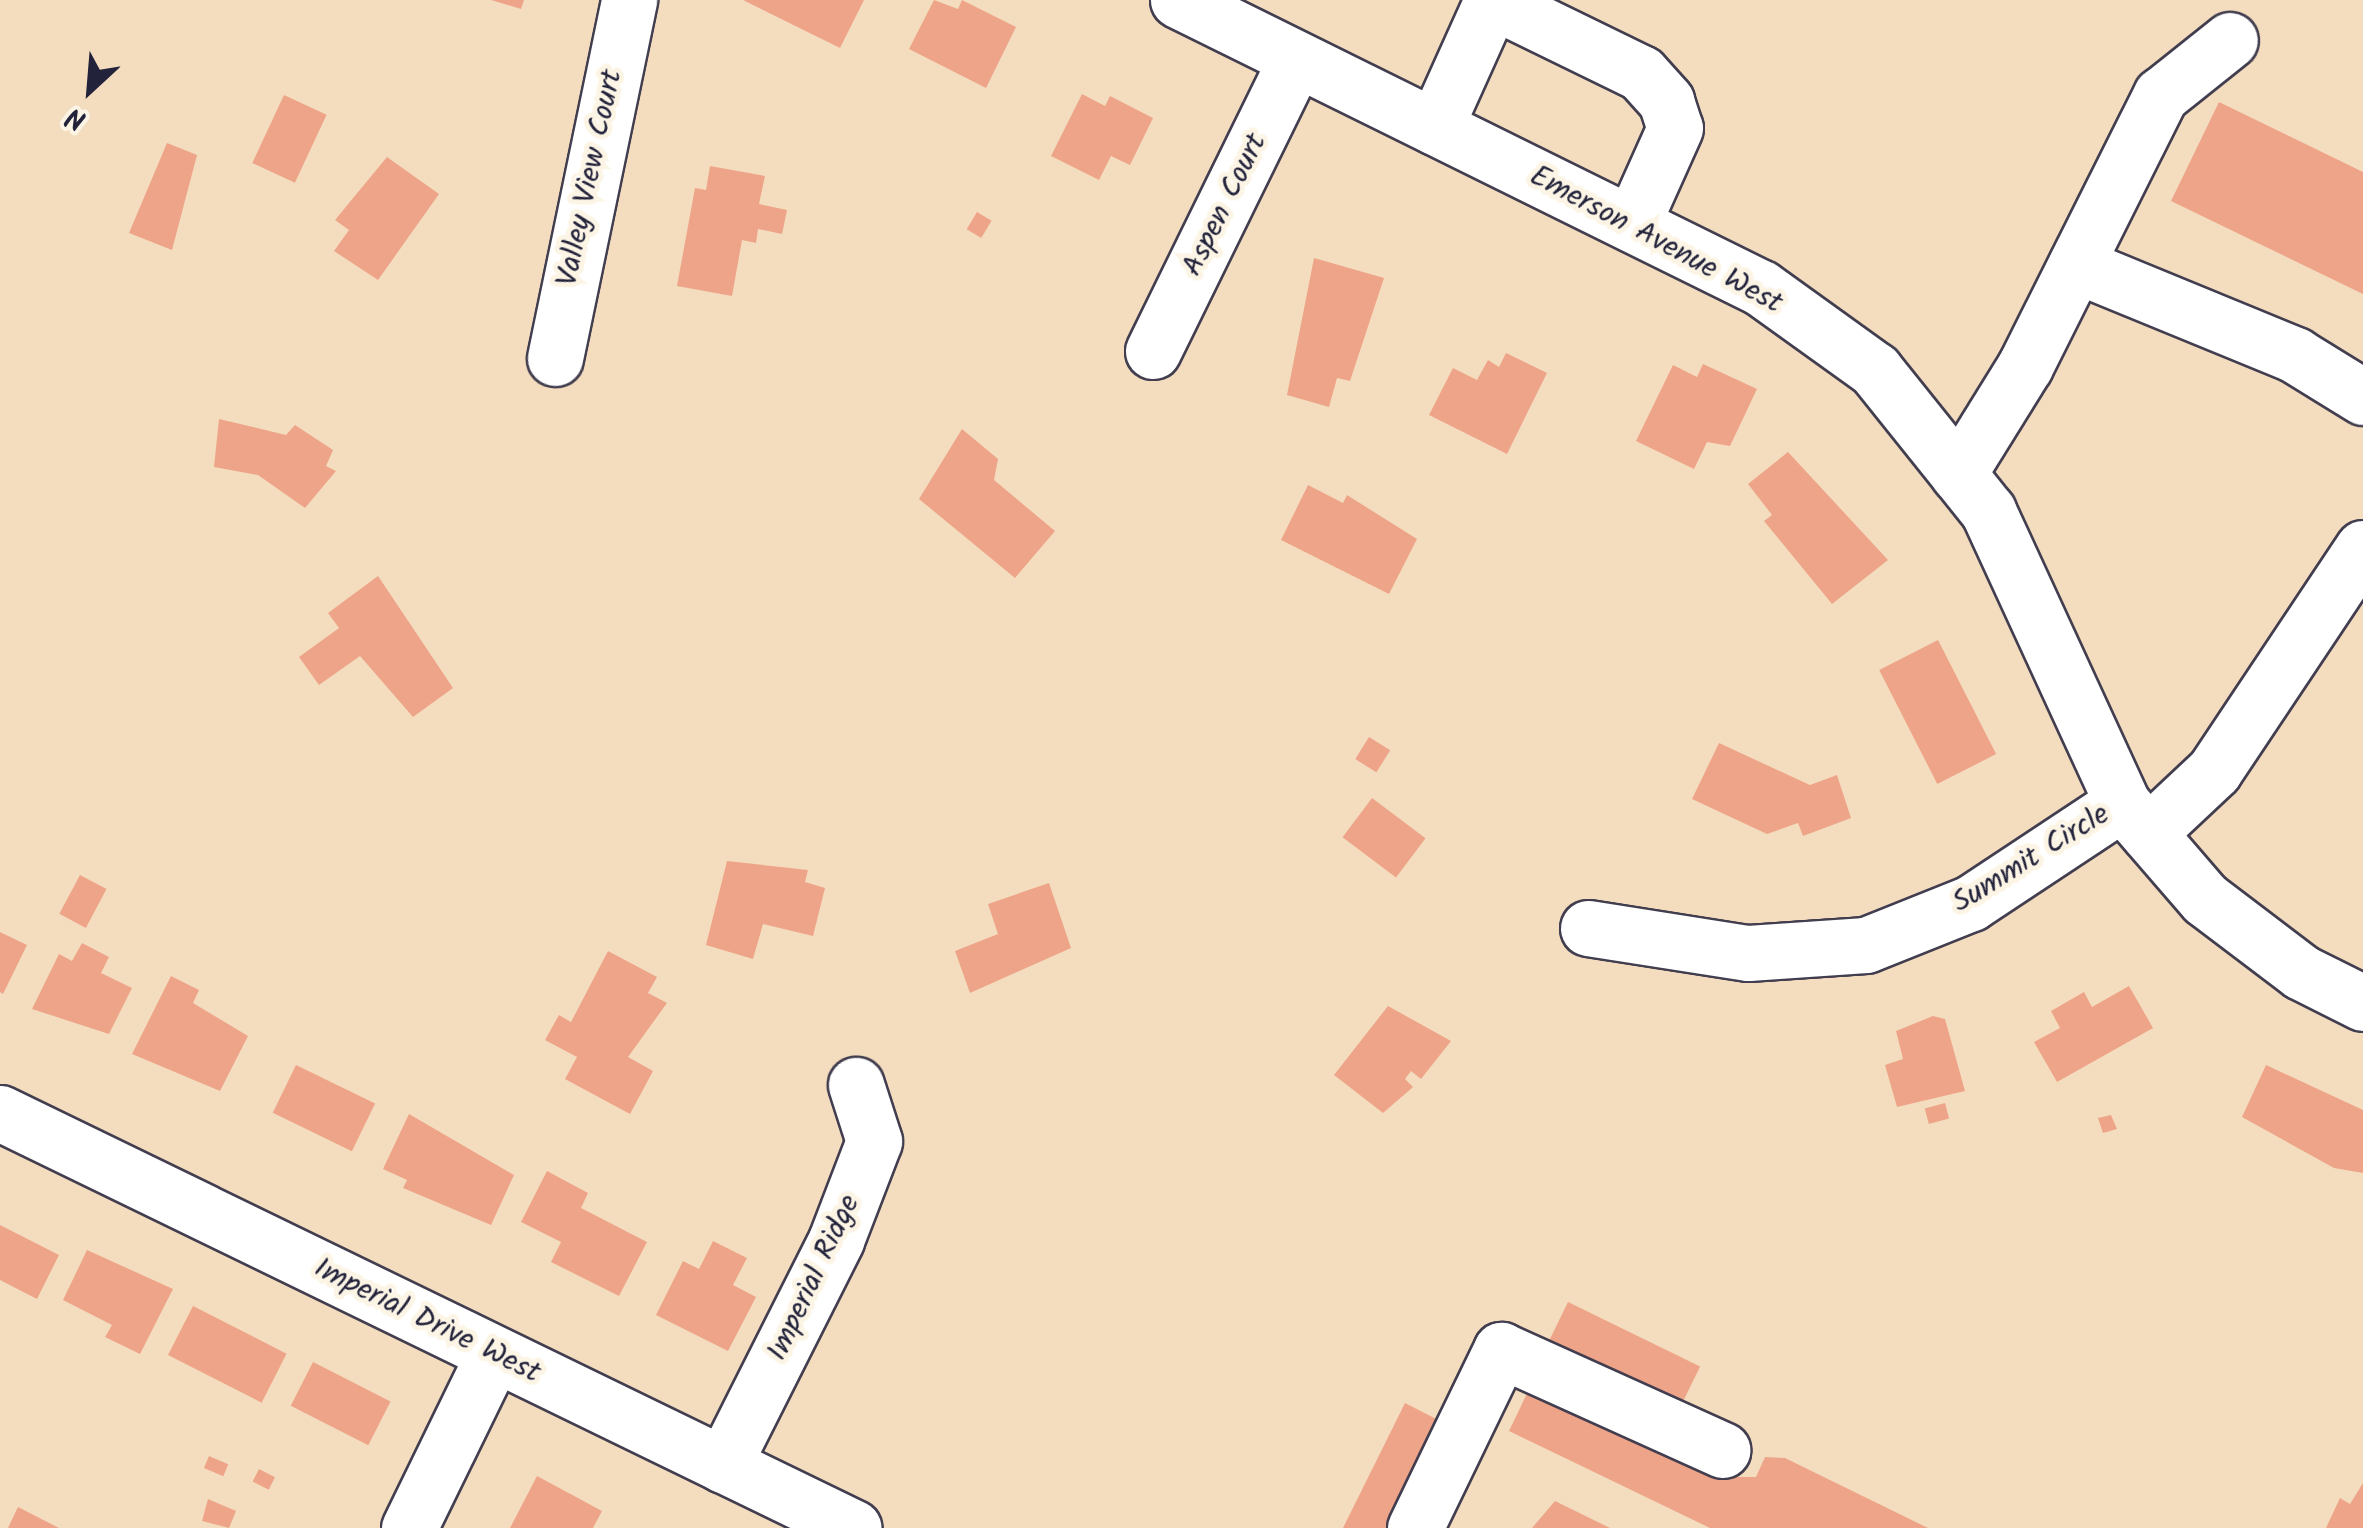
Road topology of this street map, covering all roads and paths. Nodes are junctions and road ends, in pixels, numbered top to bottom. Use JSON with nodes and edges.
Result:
{"nodes":[{"id":1,"x":630,"y":0,"type":"edge"},
{"id":2,"x":1492,"y":0,"type":"edge"},
{"id":3,"x":1190,"y":3,"type":"edge"},
{"id":4,"x":2230,"y":40,"type":"dead end"},
{"id":5,"x":1296,"y":58,"type":"junction"},
{"id":6,"x":1435,"y":127,"type":"junction"},
{"id":7,"x":1632,"y":224,"type":"junction"},
{"id":8,"x":2076,"y":265,"type":"junction"},
{"id":9,"x":1153,"y":351,"type":"dead end"},
{"id":10,"x":555,"y":358,"type":"dead end"},
{"id":11,"x":2363,"y":397,"type":"edge"},
{"id":12,"x":1958,"y":474,"type":"junction"},
{"id":13,"x":2363,"y":548,"type":"edge"},
{"id":14,"x":2135,"y":818,"type":"junction"},
{"id":15,"x":1588,"y":928,"type":"dead end"},
{"id":16,"x":2363,"y":1003,"type":"edge"},
{"id":17,"x":856,"y":1084,"type":"dead end"},
{"id":18,"x":0,"y":1113,"type":"edge"},
{"id":19,"x":494,"y":1354,"type":"junction"},
{"id":20,"x":1722,"y":1450,"type":"dead end"},
{"id":21,"x":723,"y":1465,"type":"junction"},
{"id":22,"x":409,"y":1528,"type":"edge"},
{"id":23,"x":854,"y":1528,"type":"edge"},
{"id":24,"x":1415,"y":1528,"type":"edge"}],
"edges":[{"from":1,"to":10,"type":"street","name":"Valley View Court"},
{"from":2,"to":6,"type":"street"},
{"from":2,"to":7,"type":"street"},
{"from":3,"to":5,"type":"street","name":"Emerson Avenue West"},
{"from":4,"to":8,"type":"street"},
{"from":5,"to":6,"type":"street","name":"Emerson Avenue West"},
{"from":5,"to":9,"type":"street","name":"Aspen Court"},
{"from":6,"to":7,"type":"street","name":"Emerson Avenue West"},
{"from":7,"to":12,"type":"street","name":"Emerson Avenue West"},
{"from":8,"to":11,"type":"street"},
{"from":8,"to":12,"type":"street"},
{"from":12,"to":14,"type":"street","name":"Emerson Avenue West"},
{"from":13,"to":14,"type":"street","name":"Summit Circle"},
{"from":14,"to":15,"type":"street","name":"Summit Circle"},
{"from":14,"to":16,"type":"street","name":"Emerson Avenue West"},
{"from":17,"to":21,"type":"street","name":"Imperial Ridge"},
{"from":18,"to":19,"type":"street","name":"Imperial Drive West"},
{"from":19,"to":21,"type":"street","name":"Imperial Drive West"},
{"from":19,"to":22,"type":"street"},
{"from":20,"to":24,"type":"street"},
{"from":21,"to":23,"type":"street","name":"Imperial Drive West"}]}
